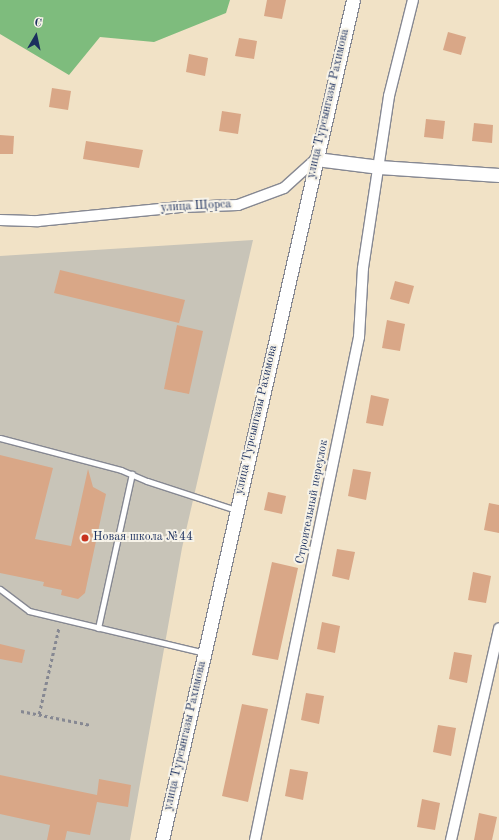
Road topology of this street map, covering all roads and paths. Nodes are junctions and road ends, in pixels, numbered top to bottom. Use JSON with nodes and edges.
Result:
{"nodes":[{"id":1,"x":353,"y":0,"type":"edge"},
{"id":2,"x":413,"y":0,"type":"edge"},
{"id":3,"x":316,"y":158,"type":"junction"},
{"id":4,"x":379,"y":167,"type":"junction"},
{"id":5,"x":499,"y":175,"type":"edge"},
{"id":6,"x":0,"y":220,"type":"edge"},
{"id":7,"x":0,"y":438,"type":"edge"},
{"id":8,"x":132,"y":474,"type":"junction"},
{"id":9,"x":237,"y":510,"type":"junction"},
{"id":10,"x":0,"y":589,"type":"edge"},
{"id":11,"x":61,"y":619,"type":"junction"},
{"id":12,"x":98,"y":628,"type":"junction"},
{"id":13,"x":499,"y":628,"type":"edge"},
{"id":14,"x":205,"y":653,"type":"junction"},
{"id":15,"x":21,"y":711,"type":"dead end"},
{"id":16,"x":38,"y":714,"type":"junction"},
{"id":17,"x":91,"y":725,"type":"dead end"},
{"id":18,"x":162,"y":840,"type":"edge"},
{"id":19,"x":255,"y":840,"type":"edge"},
{"id":20,"x":451,"y":840,"type":"edge"}],
"edges":[{"from":1,"to":3,"type":"street","name":"улица Турсынгазы Рахимова"},
{"from":2,"to":4,"type":"street"},
{"from":3,"to":4,"type":"street"},
{"from":3,"to":6,"type":"street","name":"улица Щорса"},
{"from":3,"to":9,"type":"street","name":"улица Турсынгазы Рахимова"},
{"from":4,"to":5,"type":"street"},
{"from":4,"to":19,"type":"street","name":"Строительный переулок"},
{"from":7,"to":8,"type":"lane"},
{"from":8,"to":9,"type":"lane"},
{"from":8,"to":12,"type":"lane"},
{"from":9,"to":14,"type":"street","name":"улица Турсынгазы Рахимова"},
{"from":10,"to":11,"type":"lane"},
{"from":11,"to":12,"type":"lane"},
{"from":11,"to":16,"type":"path"},
{"from":12,"to":14,"type":"lane"},
{"from":13,"to":20,"type":"street"},
{"from":14,"to":18,"type":"street","name":"улица Турсынгазы Рахимова"},
{"from":15,"to":16,"type":"path"},
{"from":16,"to":17,"type":"path"}]}
